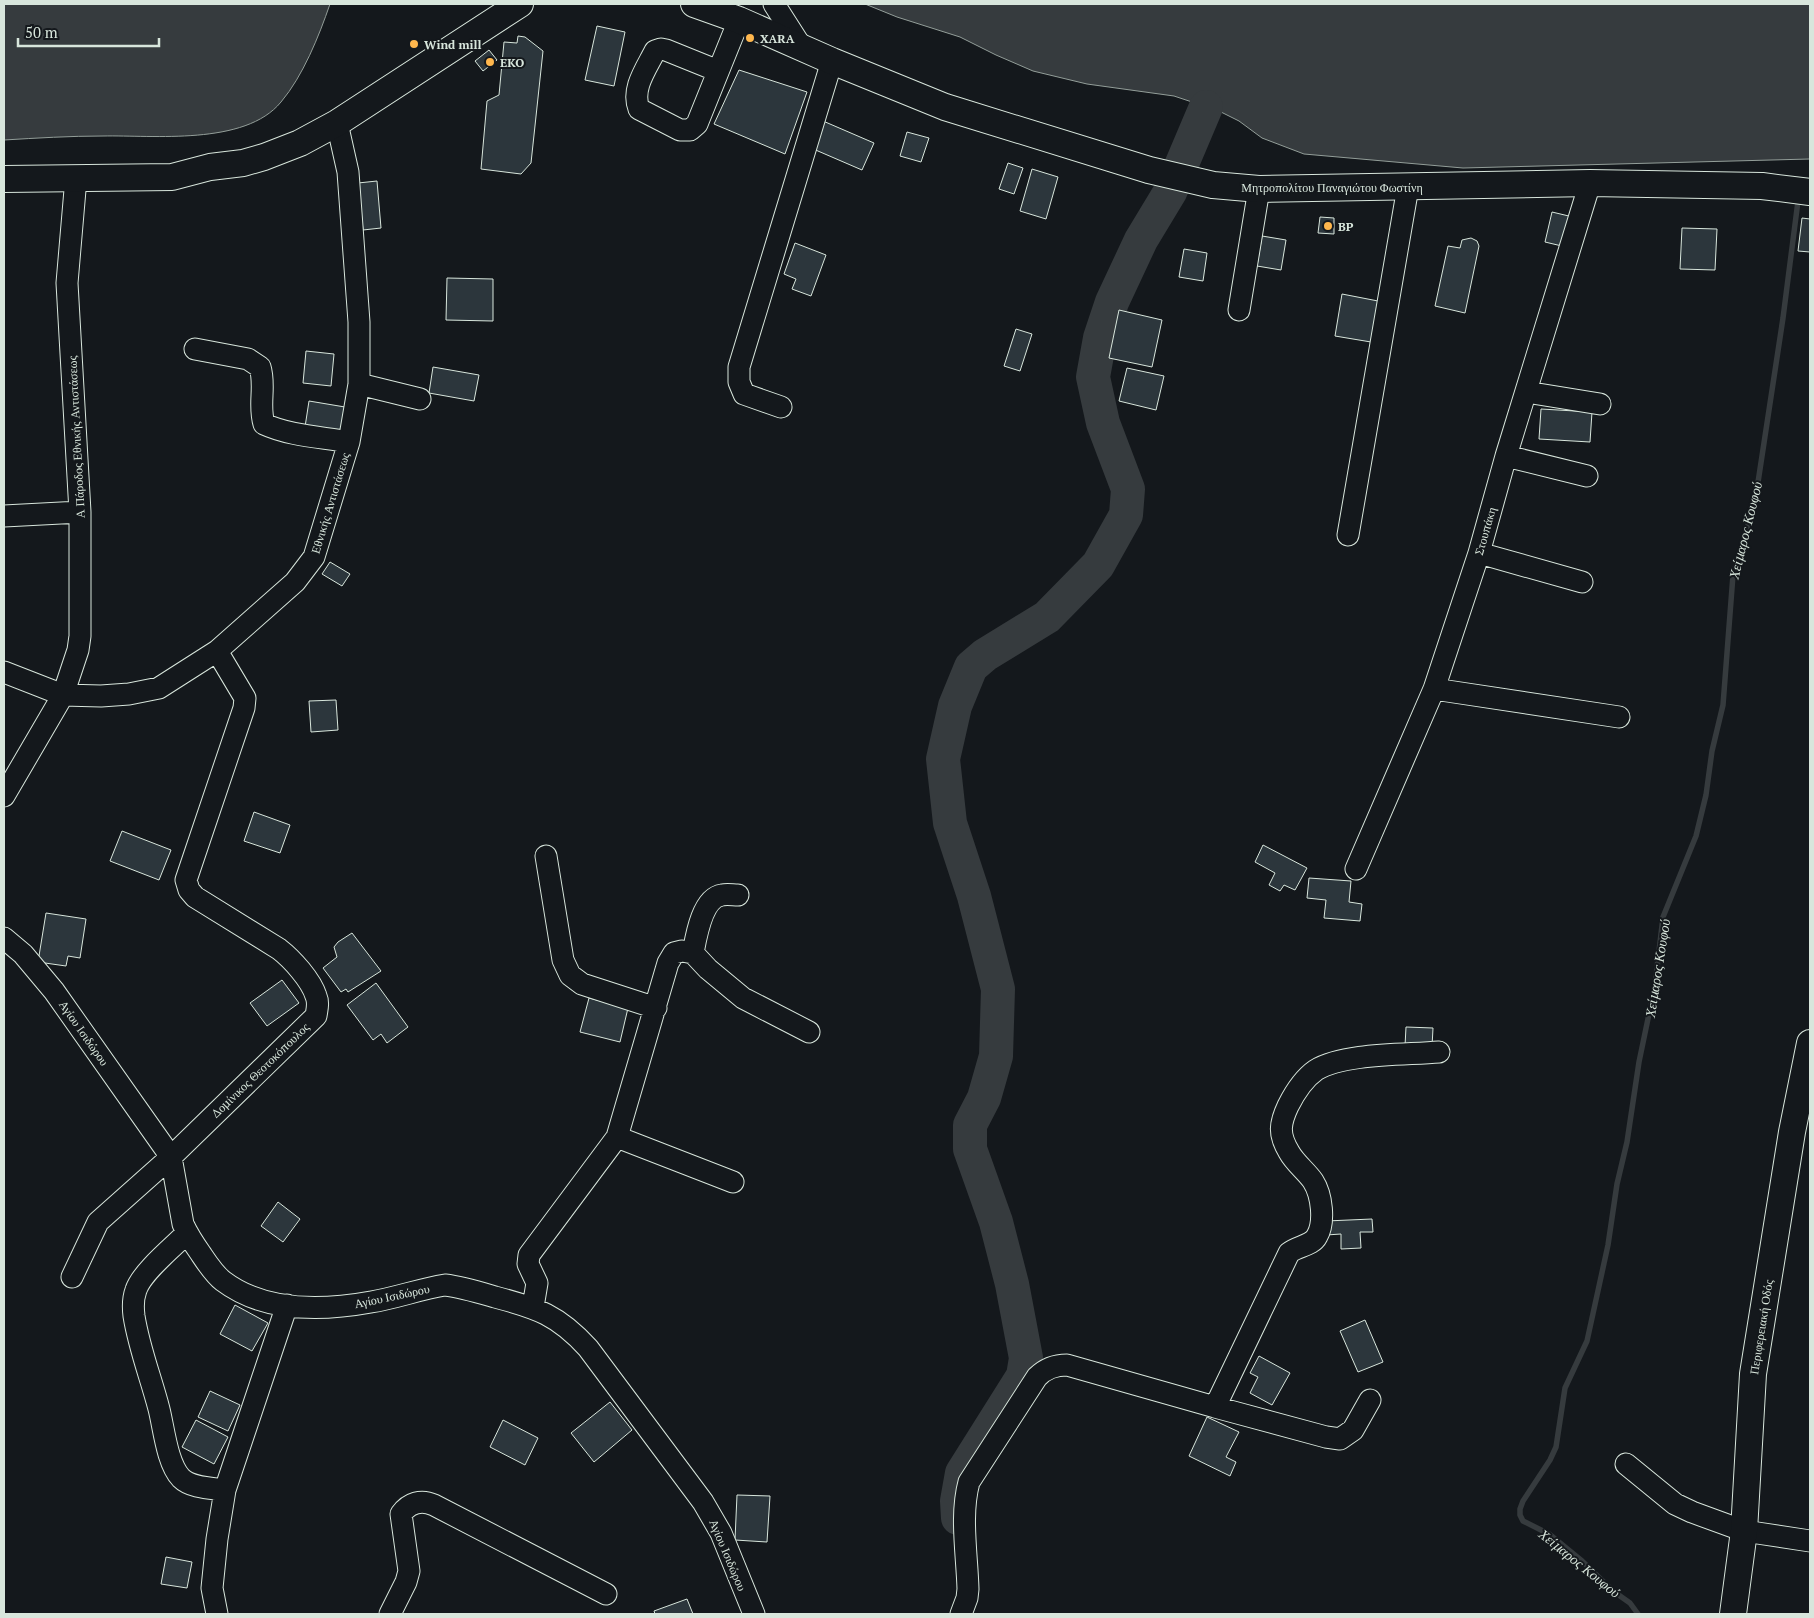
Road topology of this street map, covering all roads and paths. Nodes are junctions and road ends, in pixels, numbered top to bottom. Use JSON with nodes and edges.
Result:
{"nodes":[{"id":1,"x":520,"y":4,"type":"edge"},
{"id":2,"x":694,"y":4,"type":"edge"},
{"id":3,"x":774,"y":4,"type":"edge"},
{"id":4,"x":739,"y":20,"type":"junction"},
{"id":5,"x":802,"y":48,"type":"junction"},
{"id":6,"x":832,"y":61,"type":"junction"},
{"id":7,"x":718,"y":71,"type":"dead end"},
{"id":8,"x":337,"y":123,"type":"junction"},
{"id":9,"x":4,"y":164,"type":"edge"},
{"id":10,"x":210,"y":167,"type":"junction"},
{"id":11,"x":1810,"y":177,"type":"edge"},
{"id":12,"x":76,"y":178,"type":"junction"},
{"id":13,"x":4,"y":179,"type":"edge"},
{"id":14,"x":1590,"y":183,"type":"junction"},
{"id":15,"x":1762,"y":186,"type":"junction"},
{"id":16,"x":1408,"y":187,"type":"junction"},
{"id":17,"x":1260,"y":189,"type":"junction"},
{"id":18,"x":1810,"y":192,"type":"edge"},
{"id":19,"x":1239,"y":310,"type":"dead end"},
{"id":20,"x":195,"y":348,"type":"dead end"},
{"id":21,"x":358,"y":384,"type":"junction"},
{"id":22,"x":1526,"y":392,"type":"junction"},
{"id":23,"x":420,"y":399,"type":"dead end"},
{"id":24,"x":1600,"y":404,"type":"dead end"},
{"id":25,"x":780,"y":407,"type":"dead end"},
{"id":26,"x":349,"y":442,"type":"junction"},
{"id":27,"x":1506,"y":456,"type":"junction"},
{"id":28,"x":1587,"y":476,"type":"dead end"},
{"id":29,"x":80,"y":512,"type":"junction"},
{"id":30,"x":4,"y":516,"type":"edge"},
{"id":31,"x":1348,"y":535,"type":"dead end"},
{"id":32,"x":1479,"y":553,"type":"junction"},
{"id":33,"x":1582,"y":582,"type":"dead end"},
{"id":34,"x":217,"y":651,"type":"junction"},
{"id":35,"x":4,"y":672,"type":"edge"},
{"id":36,"x":1434,"y":689,"type":"junction"},
{"id":37,"x":63,"y":694,"type":"junction"},
{"id":38,"x":1619,"y":716,"type":"dead end"},
{"id":39,"x":4,"y":796,"type":"edge"},
{"id":40,"x":546,"y":856,"type":"dead end"},
{"id":41,"x":1356,"y":869,"type":"dead end"},
{"id":42,"x":738,"y":895,"type":"dead end"},
{"id":43,"x":4,"y":938,"type":"edge"},
{"id":44,"x":692,"y":953,"type":"junction"},
{"id":45,"x":656,"y":1008,"type":"junction"},
{"id":46,"x":809,"y":1032,"type":"dead end"},
{"id":47,"x":1810,"y":1043,"type":"edge"},
{"id":48,"x":1439,"y":1052,"type":"dead end"},
{"id":49,"x":1801,"y":1131,"type":"edge"},
{"id":50,"x":617,"y":1137,"type":"junction"},
{"id":51,"x":172,"y":1157,"type":"junction"},
{"id":52,"x":733,"y":1182,"type":"dead end"},
{"id":53,"x":187,"y":1233,"type":"junction"},
{"id":54,"x":72,"y":1278,"type":"dead end"},
{"id":55,"x":287,"y":1306,"type":"junction"},
{"id":56,"x":533,"y":1307,"type":"junction"},
{"id":57,"x":1370,"y":1400,"type":"dead end"},
{"id":58,"x":1215,"y":1407,"type":"junction"},
{"id":59,"x":1626,"y":1464,"type":"dead end"},
{"id":60,"x":225,"y":1490,"type":"junction"},
{"id":61,"x":1744,"y":1530,"type":"junction"},
{"id":62,"x":1810,"y":1541,"type":"edge"},
{"id":63,"x":606,"y":1594,"type":"dead end"},
{"id":64,"x":217,"y":1614,"type":"edge"},
{"id":65,"x":390,"y":1614,"type":"edge"},
{"id":66,"x":754,"y":1614,"type":"edge"},
{"id":67,"x":961,"y":1614,"type":"edge"},
{"id":68,"x":1733,"y":1614,"type":"edge"}],
"edges":[{"from":1,"to":8,"type":"main road"},
{"from":2,"to":4,"type":"main road","name":"Μητροπολίτου Παναγιώτου Φωστίνη"},
{"from":3,"to":5,"type":"street"},
{"from":4,"to":5,"type":"main road","name":"Μητροπολίτου Παναγιώτου Φωστίνη"},
{"from":4,"to":7,"type":"street"},
{"from":5,"to":6,"type":"main road","name":"Μητροπολίτου Παναγιώτου Φωστίνη"},
{"from":6,"to":17,"type":"main road","name":"Μητροπολίτου Παναγιώτου Φωστίνη"},
{"from":6,"to":25,"type":"street"},
{"from":8,"to":10,"type":"main road"},
{"from":8,"to":21,"type":"street","name":"Εθνικής Αντιστάσεως"},
{"from":9,"to":10,"type":"main road"},
{"from":10,"to":12,"type":"main road"},
{"from":11,"to":15,"type":"main road","name":"Μητροπολίτου Παναγιώτου Φωστίνη"},
{"from":12,"to":13,"type":"main road"},
{"from":12,"to":29,"type":"street","name":"Α Πάροδος Εθνικής Αντιστάσεως"},
{"from":14,"to":15,"type":"main road","name":"Μητροπολίτου Παναγιώτου Φωστίνη"},
{"from":14,"to":16,"type":"main road","name":"Μητροπολίτου Παναγιώτου Φωστίνη"},
{"from":14,"to":22,"type":"street","name":"Στουπάκη"},
{"from":15,"to":18,"type":"main road","name":"Μητροπολίτου Παναγιώτου Φωστίνη"},
{"from":16,"to":17,"type":"main road","name":"Μητροπολίτου Παναγιώτου Φωστίνη"},
{"from":16,"to":31,"type":"street"},
{"from":17,"to":19,"type":"street"},
{"from":20,"to":26,"type":"street"},
{"from":21,"to":23,"type":"street"},
{"from":21,"to":26,"type":"street","name":"Εθνικής Αντιστάσεως"},
{"from":22,"to":24,"type":"street"},
{"from":22,"to":27,"type":"street","name":"Στουπάκη"},
{"from":26,"to":34,"type":"street","name":"Εθνικής Αντιστάσεως"},
{"from":27,"to":28,"type":"street"},
{"from":27,"to":32,"type":"street","name":"Στουπάκη"},
{"from":29,"to":30,"type":"street"},
{"from":29,"to":37,"type":"street","name":"Α Πάροδος Εθνικής Αντιστάσεως"},
{"from":32,"to":33,"type":"street"},
{"from":32,"to":36,"type":"street","name":"Στουπάκη"},
{"from":34,"to":37,"type":"street","name":"Εθνικής Αντιστάσεως"},
{"from":34,"to":51,"type":"street","name":"Δομίνικος Θεοτοκόπουλος"},
{"from":35,"to":37,"type":"street","name":"Εθνικής Αντιστάσεως"},
{"from":36,"to":38,"type":"street"},
{"from":36,"to":41,"type":"street","name":"Στουπάκη"},
{"from":37,"to":39,"type":"street"},
{"from":40,"to":45,"type":"street"},
{"from":42,"to":44,"type":"street"},
{"from":43,"to":51,"type":"street","name":"Αγίου Ισιδώρου"},
{"from":44,"to":45,"type":"street"},
{"from":44,"to":46,"type":"street"},
{"from":45,"to":50,"type":"street"},
{"from":47,"to":49,"type":"main road","name":"Περιφερειακή Οδός"},
{"from":48,"to":58,"type":"street"},
{"from":49,"to":61,"type":"main road","name":"Περιφερειακή Οδός"},
{"from":50,"to":52,"type":"street"},
{"from":50,"to":56,"type":"street"},
{"from":51,"to":53,"type":"street","name":"Αγίου Ισιδώρου"},
{"from":51,"to":54,"type":"street","name":"Δομίνικος Θεοτοκόπουλος"},
{"from":53,"to":55,"type":"street","name":"Αγίου Ισιδώρου"},
{"from":53,"to":60,"type":"street"},
{"from":55,"to":56,"type":"street","name":"Αγίου Ισιδώρου"},
{"from":55,"to":60,"type":"street"},
{"from":56,"to":66,"type":"street","name":"Αγίου Ισιδώρου"},
{"from":57,"to":58,"type":"street"},
{"from":58,"to":67,"type":"street"},
{"from":59,"to":61,"type":"street"},
{"from":60,"to":64,"type":"street"},
{"from":61,"to":62,"type":"street"},
{"from":61,"to":68,"type":"main road","name":"Περιφερειακή Οδός"},
{"from":63,"to":65,"type":"street"}]}
